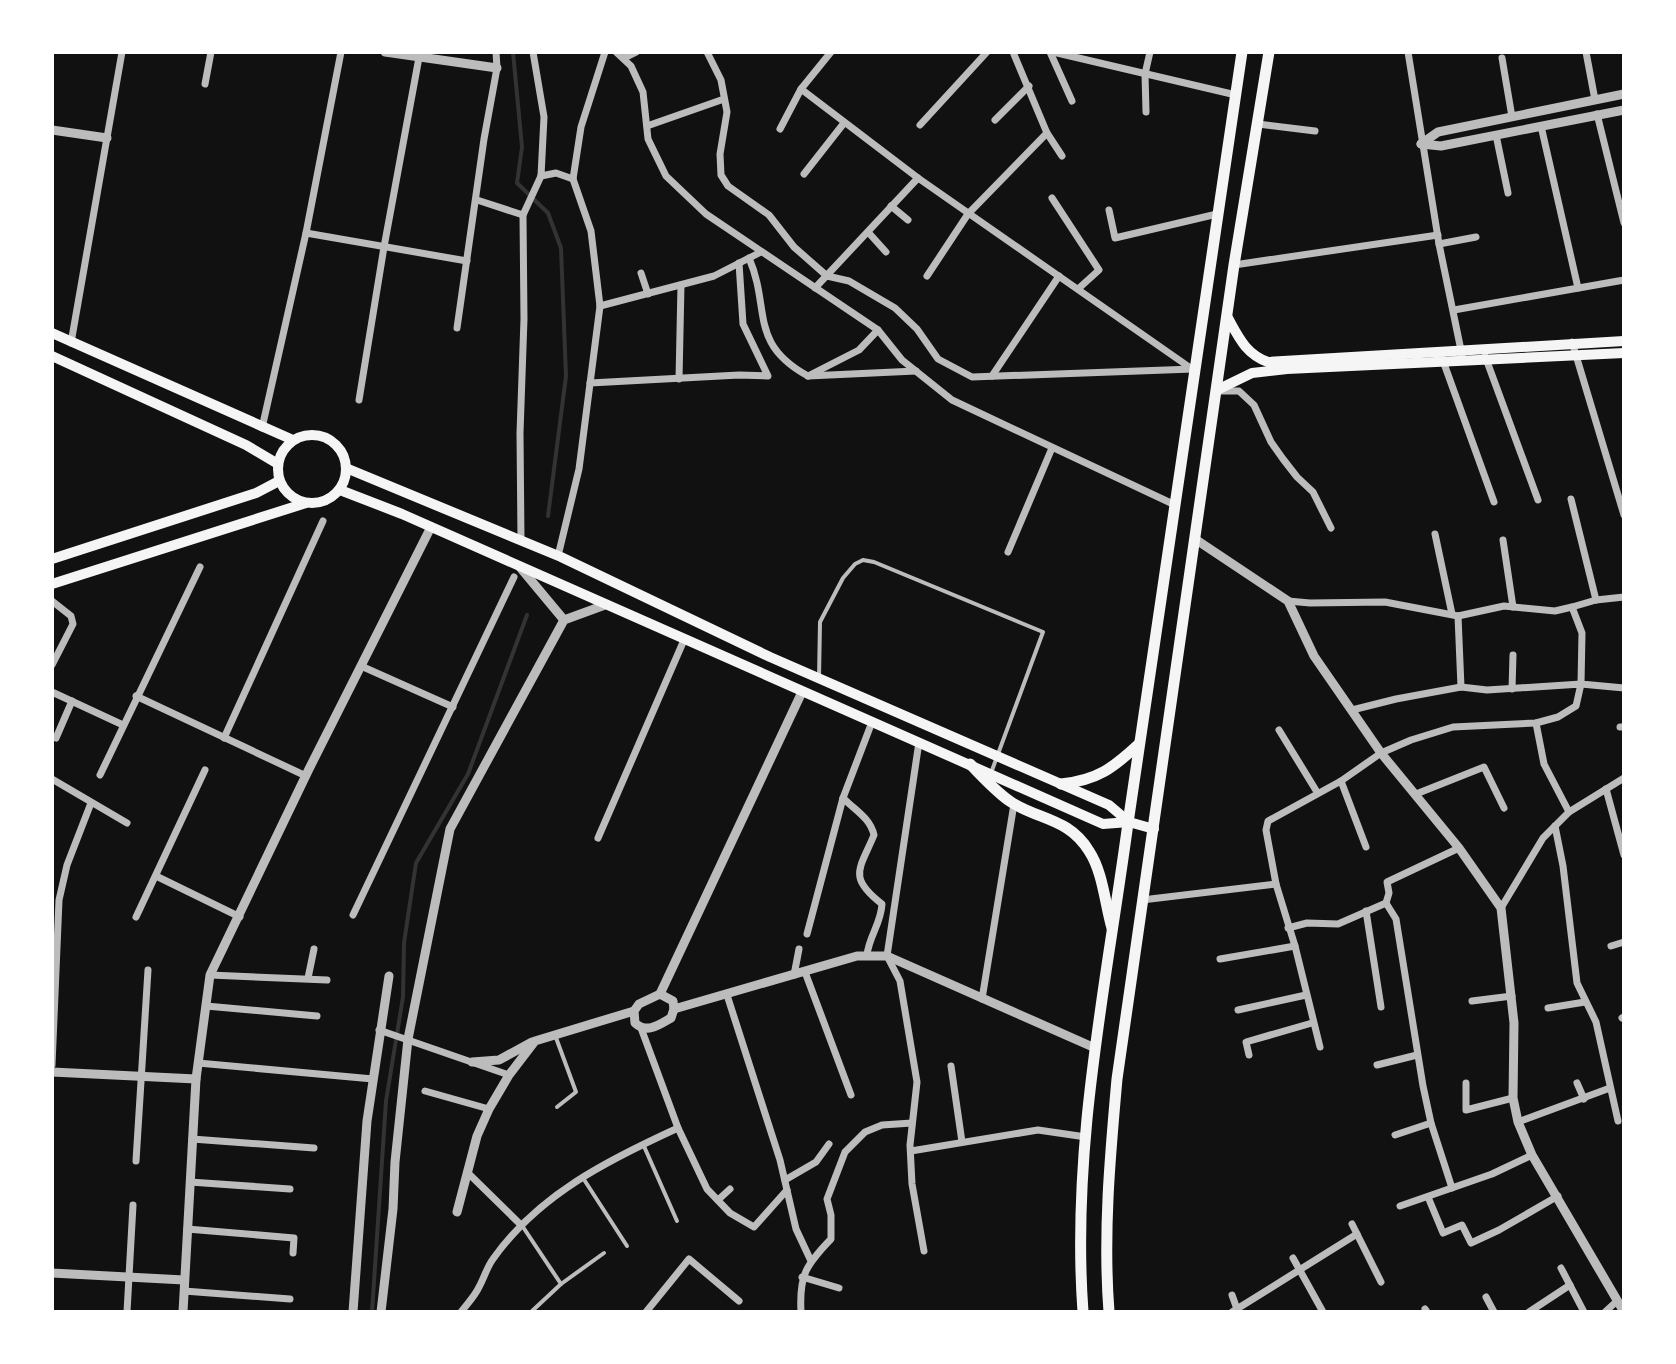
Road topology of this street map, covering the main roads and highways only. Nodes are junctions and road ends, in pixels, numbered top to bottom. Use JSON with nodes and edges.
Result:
{"nodes":[{"id":1,"x":1242,"y":52,"type":"edge"},
{"id":2,"x":1269,"y":52,"type":"edge"},
{"id":3,"x":1228,"y":318,"type":"junction"},
{"id":4,"x":52,"y":333,"type":"edge"},
{"id":5,"x":1624,"y":341,"type":"edge"},
{"id":6,"x":1624,"y":353,"type":"edge"},
{"id":7,"x":52,"y":356,"type":"edge"},
{"id":8,"x":1441,"y":356,"type":"junction"},
{"id":9,"x":1462,"y":356,"type":"junction"},
{"id":10,"x":1217,"y":390,"type":"junction"},
{"id":11,"x":293,"y":440,"type":"junction"},
{"id":12,"x":278,"y":464,"type":"junction"},
{"id":13,"x":346,"y":468,"type":"junction"},
{"id":14,"x":279,"y":481,"type":"junction"},
{"id":15,"x":340,"y":490,"type":"junction"},
{"id":16,"x":256,"y":493,"type":"junction"},
{"id":17,"x":306,"y":503,"type":"junction"},
{"id":18,"x":262,"y":515,"type":"junction"},
{"id":19,"x":52,"y":559,"type":"edge"},
{"id":20,"x":52,"y":584,"type":"edge"},
{"id":21,"x":775,"y":659,"type":"junction"},
{"id":22,"x":768,"y":677,"type":"junction"},
{"id":23,"x":833,"y":685,"type":"junction"},
{"id":24,"x":826,"y":702,"type":"junction"},
{"id":25,"x":1139,"y":744,"type":"junction"},
{"id":26,"x":970,"y":764,"type":"junction"},
{"id":27,"x":1061,"y":784,"type":"junction"},
{"id":28,"x":1129,"y":822,"type":"junction"},
{"id":29,"x":1154,"y":829,"type":"junction"},
{"id":30,"x":1113,"y":933,"type":"junction"},
{"id":31,"x":1083,"y":1312,"type":"edge"},
{"id":32,"x":1109,"y":1312,"type":"edge"}],
"edges":[{"from":1,"to":25,"type":"main road"},
{"from":2,"to":3,"type":"main road"},
{"from":3,"to":8,"type":"main road"},
{"from":3,"to":10,"type":"main road"},
{"from":4,"to":11,"type":"main road"},
{"from":5,"to":9,"type":"main road"},
{"from":6,"to":9,"type":"main road"},
{"from":7,"to":12,"type":"main road"},
{"from":8,"to":9,"type":"main road"},
{"from":8,"to":10,"type":"main road"},
{"from":10,"to":29,"type":"main road"},
{"from":11,"to":12,"type":"main road"},
{"from":11,"to":13,"type":"main road"},
{"from":12,"to":14,"type":"main road"},
{"from":13,"to":15,"type":"main road"},
{"from":13,"to":21,"type":"main road"},
{"from":14,"to":16,"type":"main road"},
{"from":14,"to":17,"type":"main road"},
{"from":15,"to":17,"type":"main road"},
{"from":15,"to":22,"type":"main road"},
{"from":16,"to":18,"type":"main road"},
{"from":16,"to":19,"type":"main road"},
{"from":17,"to":18,"type":"main road"},
{"from":18,"to":20,"type":"main road"},
{"from":21,"to":22,"type":"main road"},
{"from":21,"to":23,"type":"main road"},
{"from":22,"to":24,"type":"main road"},
{"from":23,"to":24,"type":"main road"},
{"from":23,"to":27,"type":"main road"},
{"from":24,"to":26,"type":"main road"},
{"from":25,"to":27,"type":"main road"},
{"from":25,"to":28,"type":"main road"},
{"from":26,"to":28,"type":"main road"},
{"from":26,"to":30,"type":"main road"},
{"from":27,"to":28,"type":"main road"},
{"from":28,"to":29,"type":"main road"},
{"from":28,"to":30,"type":"main road"},
{"from":29,"to":32,"type":"main road"},
{"from":30,"to":31,"type":"main road"}]}
